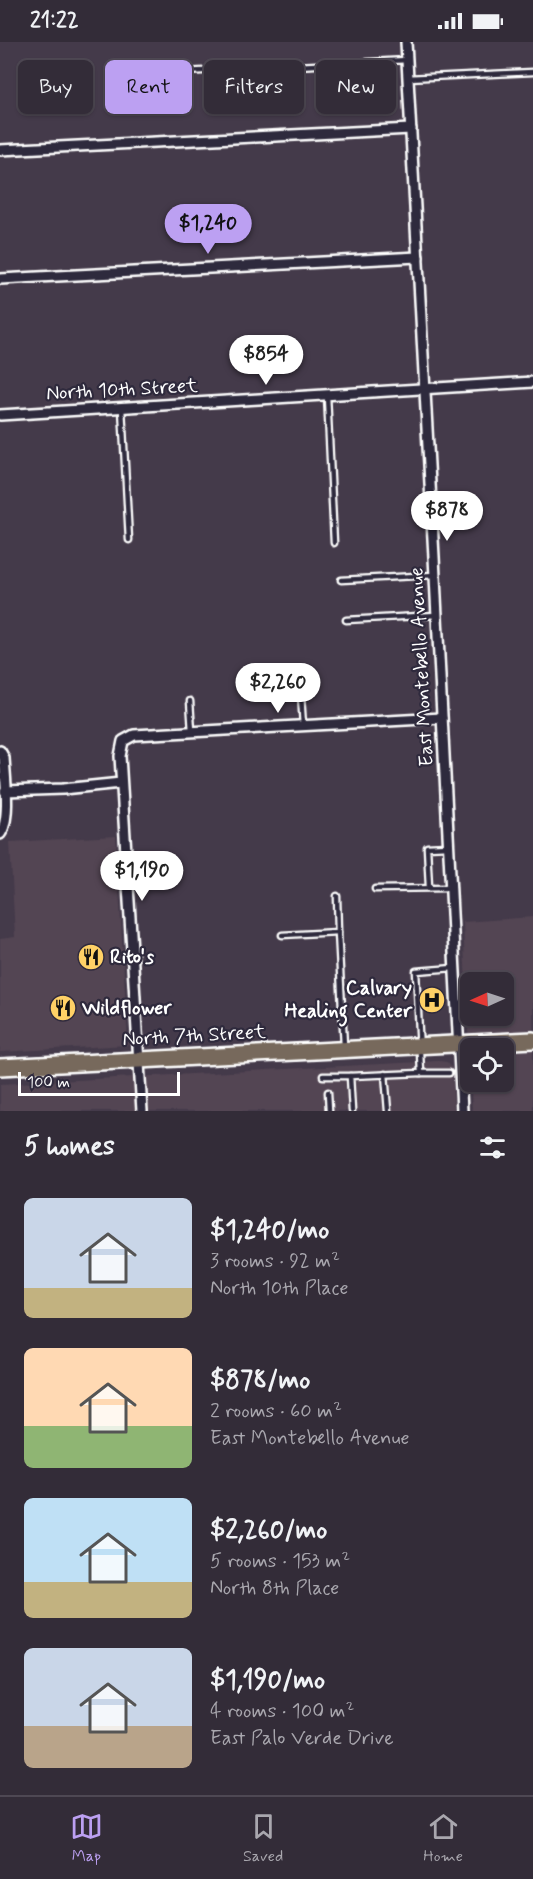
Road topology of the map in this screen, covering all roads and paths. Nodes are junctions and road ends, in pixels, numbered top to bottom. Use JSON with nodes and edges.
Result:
{"nodes":[{"id":1,"x":406,"y":42,"type":"edge"},
{"id":2,"x":407,"y":60,"type":"junction"},
{"id":3,"x":192,"y":72,"type":"edge"},
{"id":4,"x":533,"y":72,"type":"edge"},
{"id":5,"x":408,"y":78,"type":"junction"},
{"id":6,"x":411,"y":129,"type":"junction"},
{"id":7,"x":0,"y":150,"type":"edge"},
{"id":8,"x":418,"y":257,"type":"junction"},
{"id":9,"x":0,"y":279,"type":"edge"},
{"id":10,"x":533,"y":382,"type":"edge"},
{"id":11,"x":425,"y":388,"type":"junction"},
{"id":12,"x":327,"y":395,"type":"junction"},
{"id":13,"x":122,"y":408,"type":"junction"},
{"id":14,"x":0,"y":415,"type":"edge"},
{"id":15,"x":129,"y":540,"type":"dead end"},
{"id":16,"x":334,"y":543,"type":"dead end"},
{"id":17,"x":435,"y":575,"type":"junction"},
{"id":18,"x":341,"y":580,"type":"dead end"},
{"id":19,"x":437,"y":615,"type":"junction"},
{"id":20,"x":346,"y":620,"type":"dead end"},
{"id":21,"x":301,"y":695,"type":"dead end"},
{"id":22,"x":190,"y":701,"type":"dead end"},
{"id":23,"x":442,"y":718,"type":"junction"},
{"id":24,"x":303,"y":726,"type":"junction"},
{"id":25,"x":192,"y":732,"type":"junction"},
{"id":26,"x":0,"y":751,"type":"edge"},
{"id":27,"x":121,"y":783,"type":"junction"},
{"id":28,"x":5,"y":791,"type":"junction"},
{"id":29,"x":0,"y":834,"type":"edge"},
{"id":30,"x":448,"y":846,"type":"junction"},
{"id":31,"x":429,"y":888,"type":"junction"},
{"id":32,"x":450,"y":888,"type":"junction"},
{"id":33,"x":375,"y":889,"type":"dead end"},
{"id":34,"x":337,"y":896,"type":"dead end"},
{"id":35,"x":338,"y":932,"type":"junction"},
{"id":36,"x":282,"y":934,"type":"dead end"},
{"id":37,"x":454,"y":968,"type":"junction"},
{"id":38,"x":533,"y":1040,"type":"edge"},
{"id":39,"x":458,"y":1044,"type":"junction"},
{"id":40,"x":419,"y":1046,"type":"junction"},
{"id":41,"x":345,"y":1050,"type":"junction"},
{"id":42,"x":140,"y":1060,"type":"junction"},
{"id":43,"x":0,"y":1067,"type":"edge"},
{"id":44,"x":421,"y":1073,"type":"junction"},
{"id":45,"x":449,"y":1073,"type":"dead end"},
{"id":46,"x":385,"y":1074,"type":"junction"},
{"id":47,"x":323,"y":1076,"type":"dead end"},
{"id":48,"x":350,"y":1076,"type":"junction"},
{"id":49,"x":328,"y":1092,"type":"dead end"},
{"id":50,"x":142,"y":1111,"type":"edge"},
{"id":51,"x":329,"y":1111,"type":"edge"},
{"id":52,"x":352,"y":1111,"type":"edge"},
{"id":53,"x":388,"y":1111,"type":"edge"},
{"id":54,"x":462,"y":1111,"type":"edge"}],
"edges":[{"from":1,"to":2,"type":"street","name":"East Montebello Avenue"},
{"from":2,"to":3,"type":"lane"},
{"from":2,"to":5,"type":"street","name":"East Montebello Avenue"},
{"from":4,"to":5,"type":"lane"},
{"from":5,"to":6,"type":"street","name":"East Montebello Avenue"},
{"from":6,"to":7,"type":"street"},
{"from":6,"to":8,"type":"street","name":"East Montebello Avenue"},
{"from":8,"to":9,"type":"street"},
{"from":8,"to":11,"type":"street","name":"East Montebello Avenue"},
{"from":10,"to":11,"type":"street","name":"North 10th Street"},
{"from":11,"to":12,"type":"street","name":"North 10th Street"},
{"from":11,"to":17,"type":"street","name":"East Montebello Avenue"},
{"from":12,"to":13,"type":"street","name":"North 10th Street"},
{"from":12,"to":16,"type":"lane"},
{"from":13,"to":14,"type":"street","name":"North 10th Street"},
{"from":13,"to":15,"type":"lane"},
{"from":17,"to":18,"type":"lane"},
{"from":17,"to":19,"type":"street","name":"East Montebello Avenue"},
{"from":19,"to":20,"type":"lane"},
{"from":19,"to":23,"type":"street","name":"East Montebello Avenue"},
{"from":21,"to":24,"type":"lane"},
{"from":22,"to":25,"type":"lane"},
{"from":23,"to":24,"type":"street"},
{"from":23,"to":30,"type":"street","name":"East Montebello Avenue"},
{"from":24,"to":25,"type":"street"},
{"from":25,"to":27,"type":"street"},
{"from":26,"to":28,"type":"street"},
{"from":27,"to":28,"type":"street"},
{"from":27,"to":42,"type":"street"},
{"from":28,"to":29,"type":"street"},
{"from":30,"to":31,"type":"lane"},
{"from":30,"to":32,"type":"street","name":"East Montebello Avenue"},
{"from":31,"to":32,"type":"lane"},
{"from":31,"to":33,"type":"lane"},
{"from":32,"to":37,"type":"street","name":"East Montebello Avenue"},
{"from":34,"to":35,"type":"lane"},
{"from":35,"to":36,"type":"lane"},
{"from":35,"to":41,"type":"lane"},
{"from":37,"to":39,"type":"street","name":"East Montebello Avenue"},
{"from":37,"to":40,"type":"lane"},
{"from":38,"to":39,"type":"main road","name":"North 7th Street"},
{"from":39,"to":40,"type":"main road","name":"North 7th Street"},
{"from":39,"to":54,"type":"street","name":"East Montebello Avenue"},
{"from":40,"to":41,"type":"main road","name":"North 7th Street"},
{"from":40,"to":44,"type":"lane"},
{"from":41,"to":42,"type":"main road","name":"North 7th Street"},
{"from":42,"to":43,"type":"main road","name":"North 7th Street"},
{"from":42,"to":50,"type":"street"},
{"from":44,"to":45,"type":"lane"},
{"from":44,"to":46,"type":"lane"},
{"from":46,"to":48,"type":"lane"},
{"from":46,"to":53,"type":"lane"},
{"from":47,"to":48,"type":"lane"},
{"from":48,"to":52,"type":"lane"},
{"from":49,"to":51,"type":"lane"}]}
